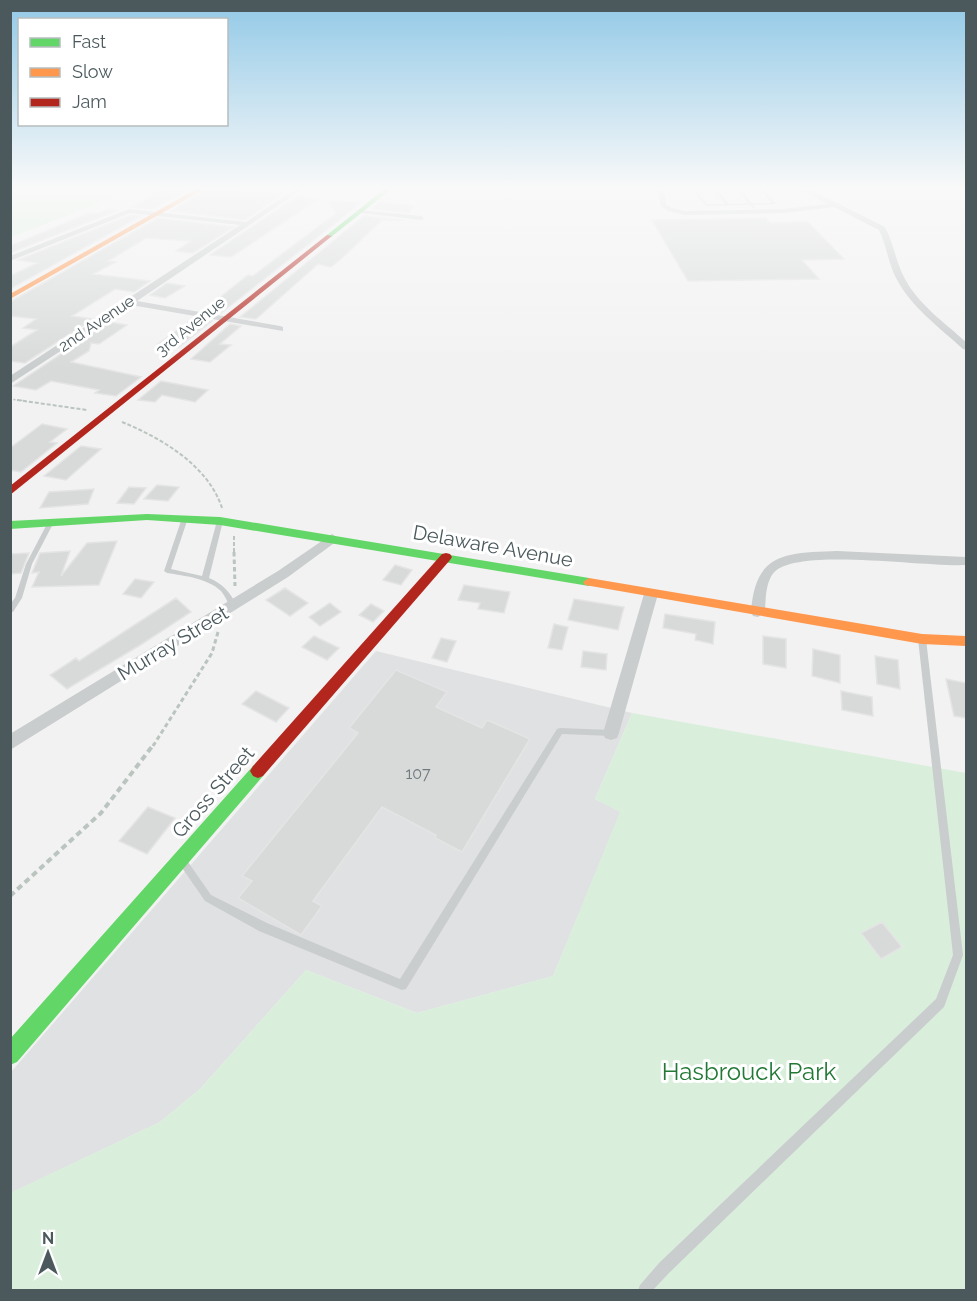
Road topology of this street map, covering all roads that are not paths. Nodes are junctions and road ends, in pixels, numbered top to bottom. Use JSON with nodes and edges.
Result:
{"nodes":[{"id":1,"x":36,"y":248,"type":"edge"},
{"id":2,"x":98,"y":248,"type":"edge"},
{"id":3,"x":210,"y":248,"type":"edge"},
{"id":4,"x":315,"y":248,"type":"edge"},
{"id":5,"x":892,"y":248,"type":"edge"},
{"id":6,"x":10,"y":259,"type":"edge"},
{"id":7,"x":10,"y":297,"type":"edge"},
{"id":8,"x":129,"y":302,"type":"junction"},
{"id":9,"x":225,"y":320,"type":"junction"},
{"id":10,"x":280,"y":329,"type":"dead end"},
{"id":11,"x":966,"y":347,"type":"edge"},
{"id":12,"x":10,"y":370,"type":"edge"},
{"id":13,"x":22,"y":373,"type":"junction"},
{"id":14,"x":10,"y":381,"type":"edge"},
{"id":15,"x":10,"y":492,"type":"edge"},
{"id":16,"x":221,"y":517,"type":"junction"},
{"id":17,"x":185,"y":518,"type":"junction"},
{"id":18,"x":51,"y":522,"type":"junction"},
{"id":19,"x":10,"y":525,"type":"edge"},
{"id":20,"x":332,"y":538,"type":"junction"},
{"id":21,"x":446,"y":557,"type":"junction"},
{"id":22,"x":966,"y":561,"type":"edge"},
{"id":23,"x":205,"y":578,"type":"junction"},
{"id":24,"x":651,"y":594,"type":"junction"},
{"id":25,"x":230,"y":605,"type":"junction"},
{"id":26,"x":10,"y":610,"type":"edge"},
{"id":27,"x":758,"y":612,"type":"junction"},
{"id":28,"x":922,"y":639,"type":"junction"},
{"id":29,"x":966,"y":641,"type":"edge"},
{"id":30,"x":611,"y":733,"type":"joint"},
{"id":31,"x":10,"y":743,"type":"edge"},
{"id":32,"x":180,"y":858,"type":"junction"},
{"id":33,"x":10,"y":1054,"type":"edge"},
{"id":34,"x":645,"y":1290,"type":"edge"}],
"edges":[{"from":1,"to":6,"type":"street"},
{"from":2,"to":7,"type":"street"},
{"from":3,"to":8,"type":"street","name":"2nd Avenue"},
{"from":4,"to":9,"type":"street","name":"3rd Avenue"},
{"from":5,"to":11,"type":"street"},
{"from":8,"to":9,"type":"street"},
{"from":8,"to":13,"type":"street","name":"2nd Avenue"},
{"from":9,"to":10,"type":"street"},
{"from":9,"to":15,"type":"street","name":"3rd Avenue"},
{"from":12,"to":13,"type":"street"},
{"from":13,"to":14,"type":"street","name":"2nd Avenue"},
{"from":16,"to":17,"type":"street","name":"Delaware Avenue"},
{"from":16,"to":20,"type":"street","name":"Delaware Avenue"},
{"from":16,"to":23,"type":"lane"},
{"from":17,"to":18,"type":"street","name":"Delaware Avenue"},
{"from":17,"to":23,"type":"lane"},
{"from":18,"to":19,"type":"street","name":"Delaware Avenue"},
{"from":18,"to":26,"type":"lane"},
{"from":20,"to":21,"type":"street","name":"Delaware Avenue"},
{"from":20,"to":25,"type":"street","name":"Murray Street"},
{"from":21,"to":24,"type":"street","name":"Delaware Avenue"},
{"from":21,"to":32,"type":"street","name":"Gross Street"},
{"from":22,"to":27,"type":"street"},
{"from":23,"to":25,"type":"lane"},
{"from":24,"to":27,"type":"street","name":"Delaware Avenue"},
{"from":24,"to":30,"type":"street"},
{"from":25,"to":31,"type":"street","name":"Murray Street"},
{"from":27,"to":28,"type":"street","name":"Delaware Avenue"},
{"from":28,"to":29,"type":"street","name":"Delaware Avenue"},
{"from":28,"to":34,"type":"lane"},
{"from":30,"to":32,"type":"lane"},
{"from":32,"to":33,"type":"street","name":"Gross Street"}]}
